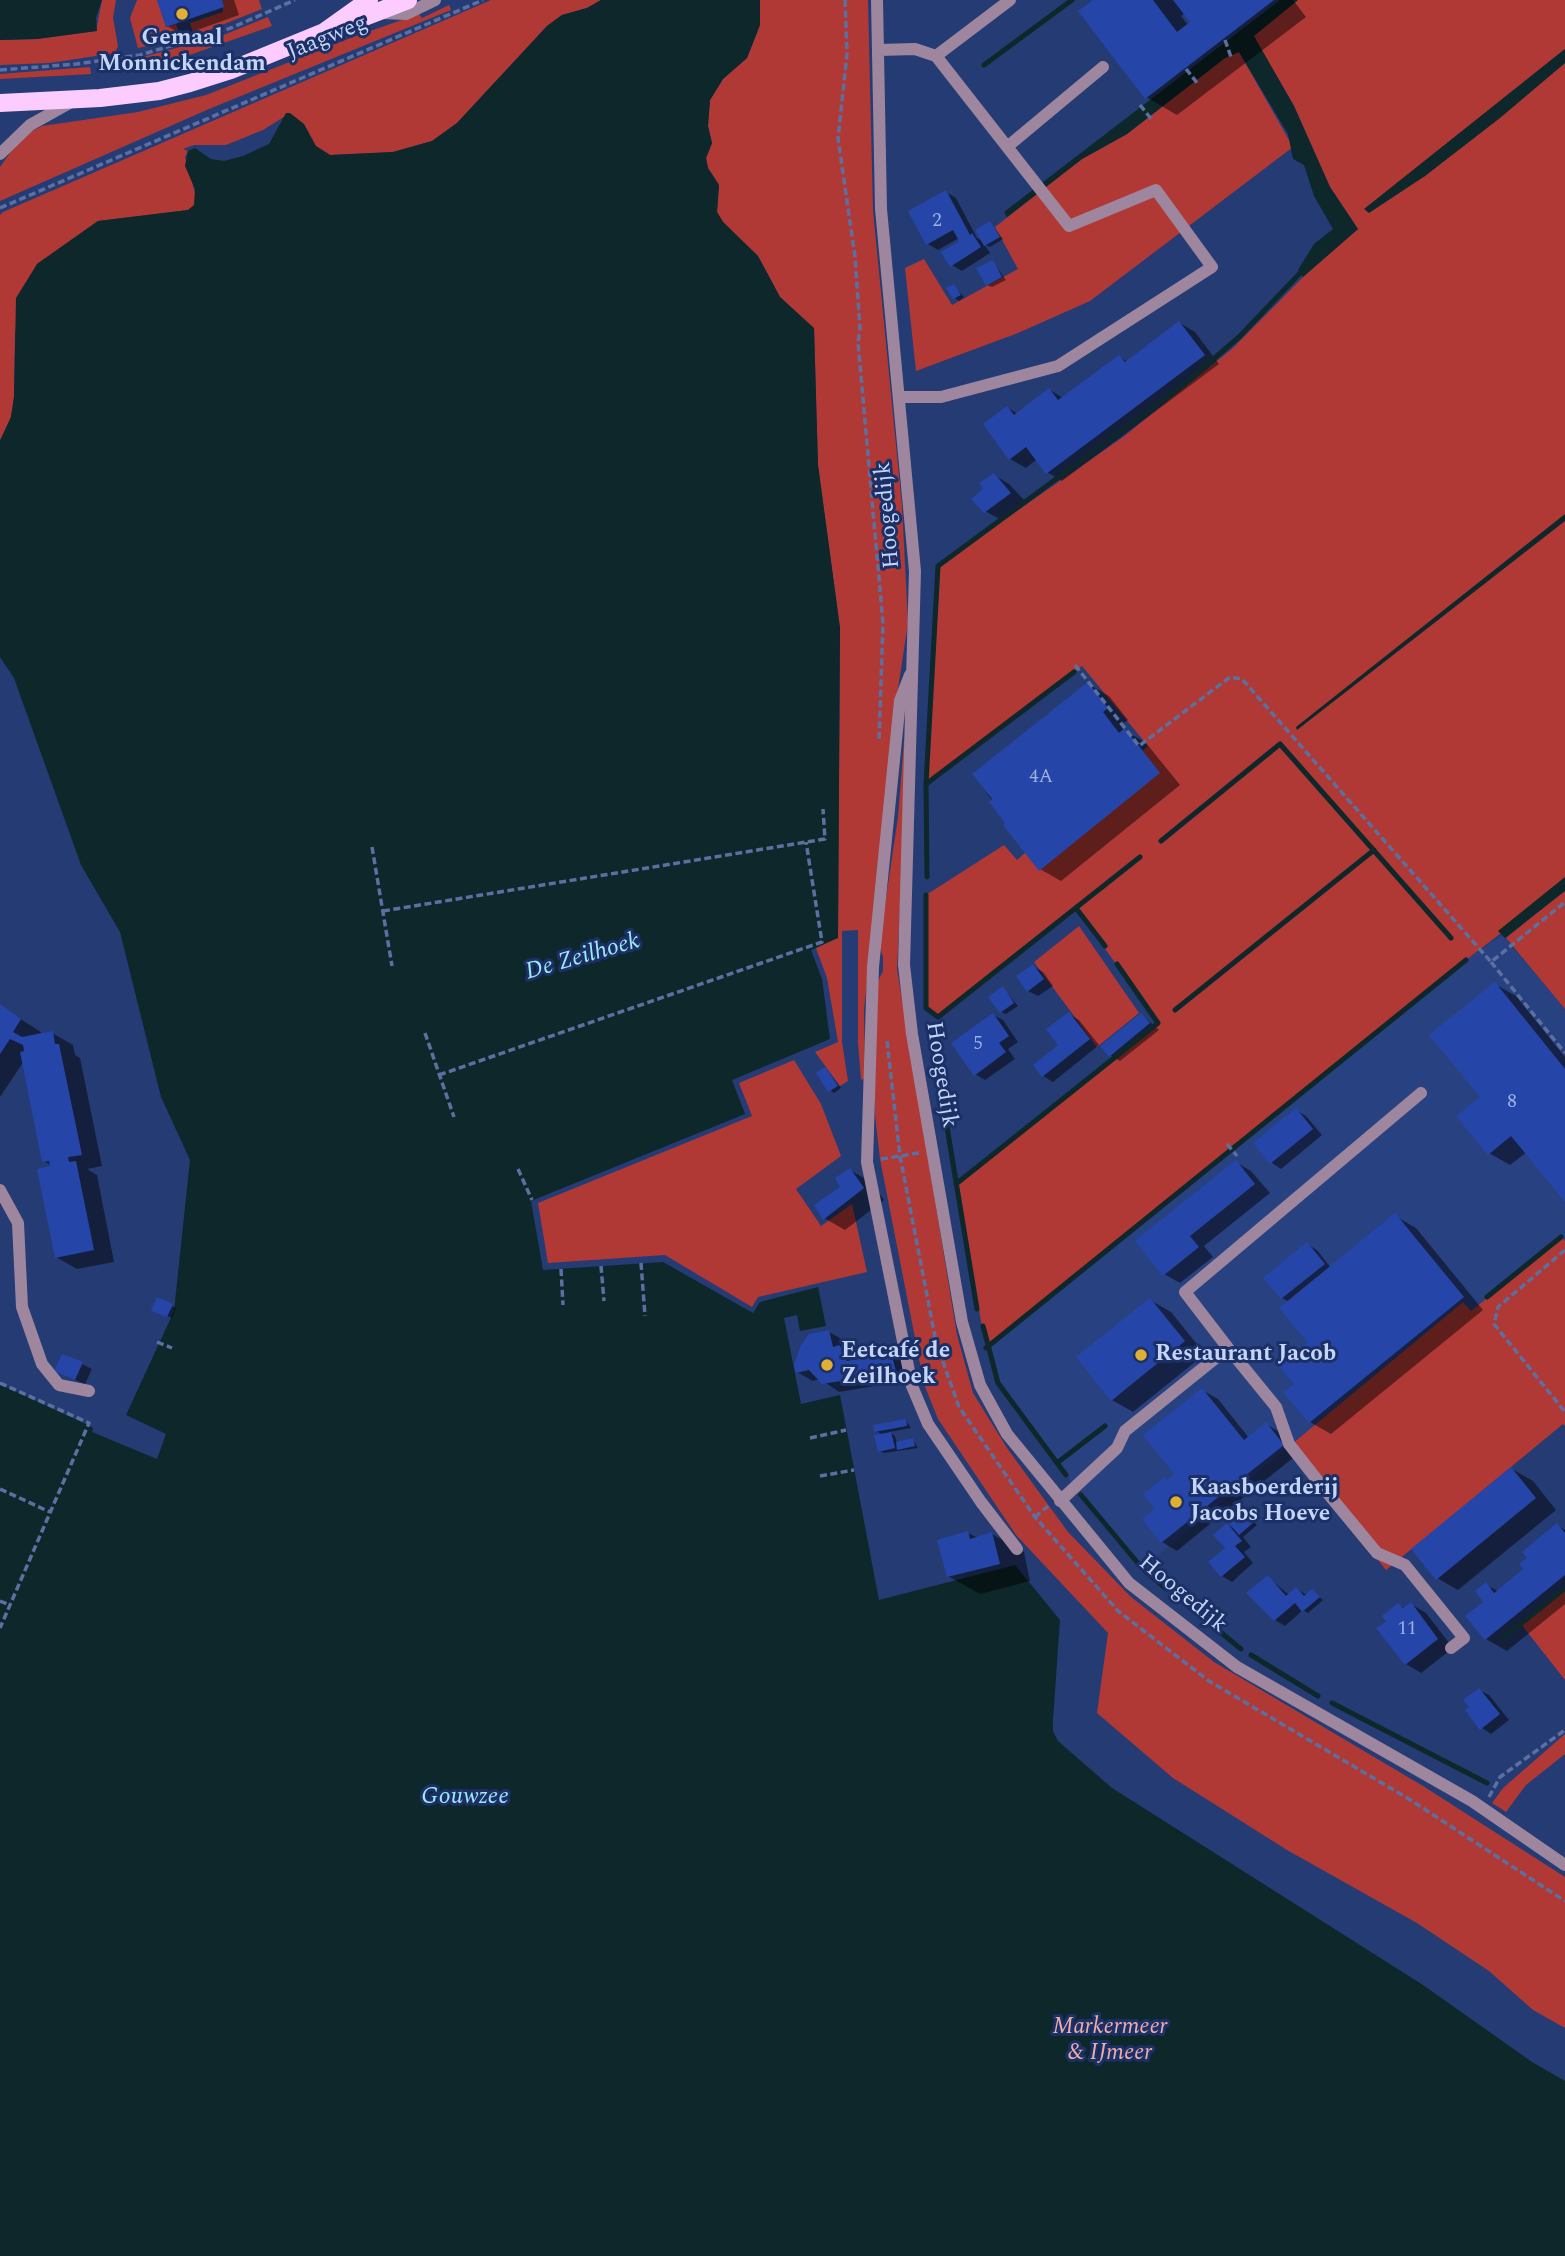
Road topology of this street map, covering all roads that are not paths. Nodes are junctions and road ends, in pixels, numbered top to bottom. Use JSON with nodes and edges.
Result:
{"nodes":[{"id":1,"x":408,"y":0,"type":"edge"},
{"id":2,"x":435,"y":0,"type":"edge"},
{"id":3,"x":877,"y":0,"type":"edge"},
{"id":4,"x":1010,"y":0,"type":"edge"},
{"id":5,"x":375,"y":6,"type":"edge"},
{"id":6,"x":879,"y":50,"type":"junction"},
{"id":7,"x":936,"y":56,"type":"junction"},
{"id":8,"x":1103,"y":67,"type":"dead end"},
{"id":9,"x":76,"y":100,"type":"junction"},
{"id":10,"x":0,"y":103,"type":"edge"},
{"id":11,"x":1007,"y":147,"type":"junction"},
{"id":12,"x":0,"y":154,"type":"edge"},
{"id":13,"x":899,"y":397,"type":"junction"},
{"id":14,"x":914,"y":665,"type":"junction"},
{"id":15,"x":1421,"y":1093,"type":"dead end"},
{"id":16,"x":0,"y":1190,"type":"edge"},
{"id":17,"x":1228,"y":1348,"type":"junction"},
{"id":18,"x":89,"y":1391,"type":"dead end"},
{"id":19,"x":1060,"y":1501,"type":"junction"},
{"id":20,"x":1017,"y":1549,"type":"dead end"},
{"id":21,"x":1451,"y":1648,"type":"dead end"},
{"id":22,"x":1565,"y":1865,"type":"edge"}],
"edges":[{"from":1,"to":5,"type":"main road"},
{"from":2,"to":5,"type":"street","name":"Jaagweg"},
{"from":3,"to":6,"type":"street","name":"Hoogedijk"},
{"from":4,"to":7,"type":"street"},
{"from":5,"to":9,"type":"main road","name":"Jaagweg"},
{"from":6,"to":7,"type":"street"},
{"from":6,"to":13,"type":"street","name":"Hoogedijk"},
{"from":7,"to":11,"type":"street"},
{"from":8,"to":11,"type":"street"},
{"from":9,"to":10,"type":"main road","name":"Jaagweg"},
{"from":9,"to":12,"type":"street"},
{"from":11,"to":13,"type":"street"},
{"from":13,"to":14,"type":"street","name":"Hoogedijk"},
{"from":14,"to":19,"type":"street","name":"Hoogedijk"},
{"from":14,"to":20,"type":"street"},
{"from":15,"to":17,"type":"street"},
{"from":16,"to":18,"type":"street"},
{"from":17,"to":19,"type":"street"},
{"from":17,"to":21,"type":"street"},
{"from":19,"to":22,"type":"street","name":"Hoogedijk"}]}
